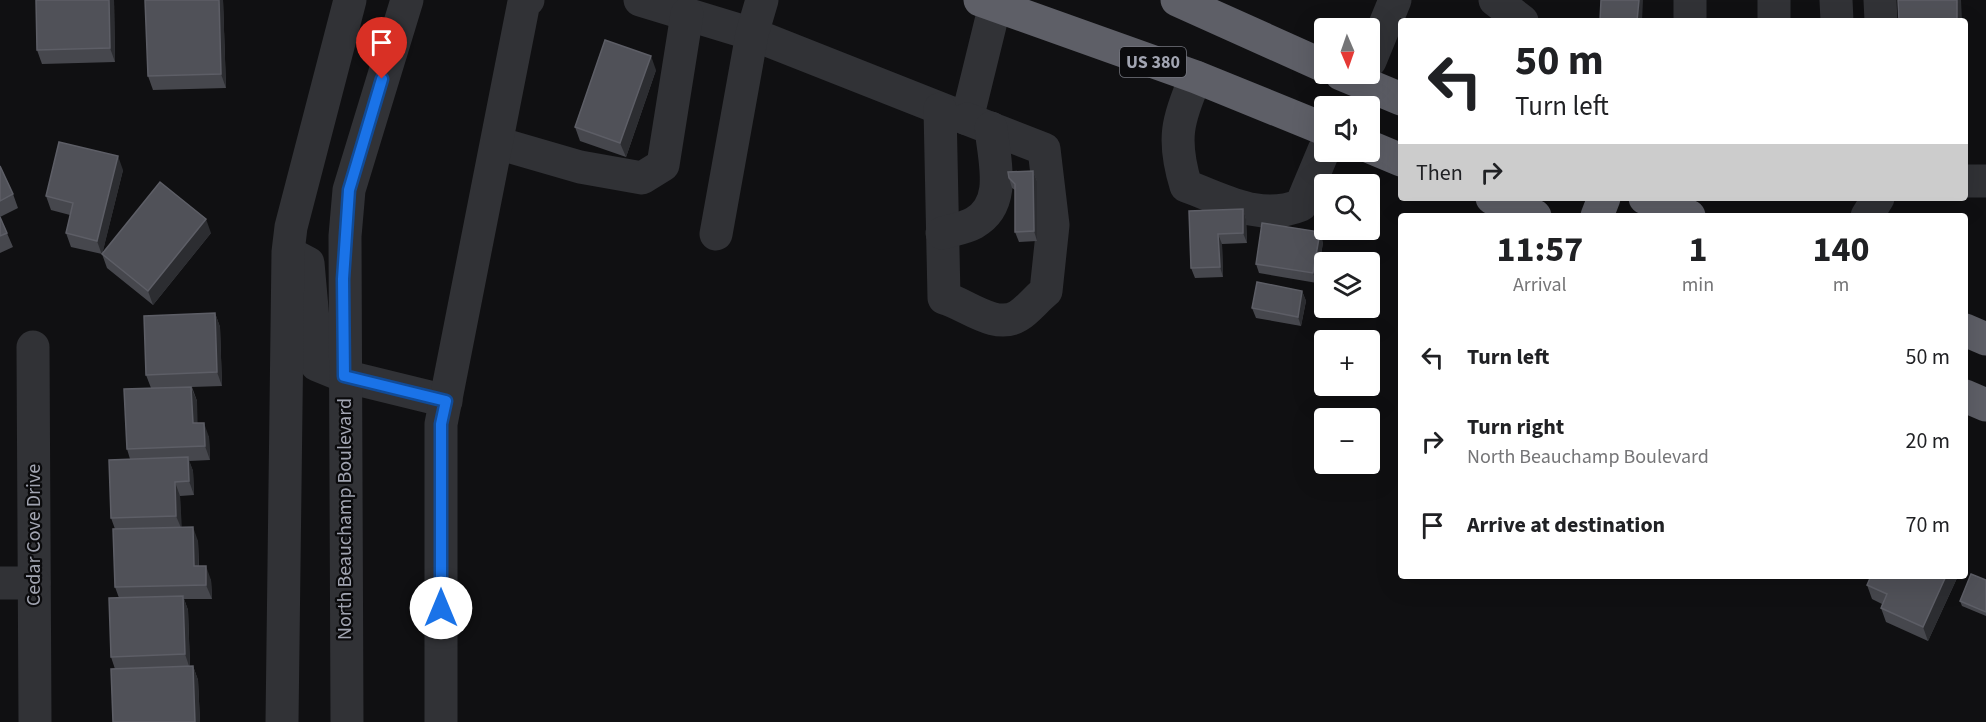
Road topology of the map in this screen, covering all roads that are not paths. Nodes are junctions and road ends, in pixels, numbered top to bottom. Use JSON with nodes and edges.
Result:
{"nodes":[{"id":1,"x":350,"y":0,"type":"edge"},
{"id":2,"x":407,"y":0,"type":"edge"},
{"id":3,"x":528,"y":0,"type":"edge"},
{"id":4,"x":640,"y":0,"type":"edge"},
{"id":5,"x":762,"y":0,"type":"edge"},
{"id":6,"x":1177,"y":0,"type":"edge"},
{"id":7,"x":1395,"y":0,"type":"edge"},
{"id":8,"x":1495,"y":0,"type":"edge"},
{"id":9,"x":1690,"y":0,"type":"edge"},
{"id":10,"x":1774,"y":0,"type":"edge"},
{"id":11,"x":1836,"y":0,"type":"edge"},
{"id":12,"x":1880,"y":0,"type":"edge"},
{"id":13,"x":988,"y":3,"type":"edge"},
{"id":14,"x":687,"y":14,"type":"junction"},
{"id":15,"x":1518,"y":18,"type":"edge"},
{"id":16,"x":1690,"y":18,"type":"edge"},
{"id":17,"x":1774,"y":18,"type":"edge"},
{"id":18,"x":1837,"y":18,"type":"edge"},
{"id":19,"x":1881,"y":18,"type":"edge"},
{"id":20,"x":1380,"y":30,"type":"edge"},
{"id":21,"x":752,"y":34,"type":"junction"},
{"id":22,"x":1314,"y":62,"type":"edge"},
{"id":23,"x":1196,"y":77,"type":"junction"},
{"id":24,"x":1377,"y":84,"type":"edge"},
{"id":25,"x":1398,"y":97,"type":"edge"},
{"id":26,"x":966,"y":118,"type":"junction"},
{"id":27,"x":1314,"y":125,"type":"edge"},
{"id":28,"x":497,"y":143,"type":"junction"},
{"id":29,"x":1380,"y":151,"type":"edge"},
{"id":30,"x":1398,"y":159,"type":"edge"},
{"id":31,"x":1319,"y":162,"type":"edge"},
{"id":32,"x":1968,"y":181,"type":"edge"},
{"id":33,"x":1986,"y":181,"type":"edge"},
{"id":34,"x":1499,"y":201,"type":"edge"},
{"id":35,"x":1652,"y":201,"type":"edge"},
{"id":36,"x":1528,"y":213,"type":"edge"},
{"id":37,"x":1682,"y":213,"type":"edge"},
{"id":38,"x":942,"y":232,"type":"junction"},
{"id":39,"x":716,"y":234,"type":"dead end"},
{"id":40,"x":288,"y":252,"type":"junction"},
{"id":41,"x":1968,"y":331,"type":"edge"},
{"id":42,"x":1986,"y":339,"type":"edge"},
{"id":43,"x":33,"y":347,"type":"dead end"},
{"id":44,"x":344,"y":376,"type":"junction"},
{"id":45,"x":1968,"y":397,"type":"edge"},
{"id":46,"x":446,"y":401,"type":"junction"},
{"id":47,"x":1986,"y":405,"type":"edge"},
{"id":48,"x":0,"y":583,"type":"edge"},
{"id":49,"x":34,"y":583,"type":"junction"},
{"id":50,"x":35,"y":722,"type":"edge"},
{"id":51,"x":282,"y":722,"type":"edge"},
{"id":52,"x":347,"y":722,"type":"edge"},
{"id":53,"x":441,"y":722,"type":"edge"}],
"edges":[{"from":1,"to":40,"type":"street"},
{"from":2,"to":44,"type":"street","name":"North Beauchamp Boulevard"},
{"from":3,"to":28,"type":"street"},
{"from":4,"to":14,"type":"street"},
{"from":5,"to":21,"type":"street"},
{"from":6,"to":22,"type":"highway"},
{"from":7,"to":20,"type":"street"},
{"from":8,"to":15,"type":"street"},
{"from":9,"to":16,"type":"street"},
{"from":10,"to":17,"type":"street"},
{"from":11,"to":18,"type":"street"},
{"from":12,"to":19,"type":"street"},
{"from":13,"to":23,"type":"highway","number":"US 380"},
{"from":13,"to":26,"type":"street"},
{"from":14,"to":21,"type":"street"},
{"from":14,"to":28,"type":"street"},
{"from":21,"to":26,"type":"street"},
{"from":21,"to":39,"type":"street"},
{"from":23,"to":27,"type":"highway","number":"US 380"},
{"from":23,"to":31,"type":"street"},
{"from":24,"to":25,"type":"highway"},
{"from":26,"to":38,"type":"street"},
{"from":26,"to":38,"type":"street"},
{"from":26,"to":38,"type":"street"},
{"from":28,"to":46,"type":"street"},
{"from":29,"to":30,"type":"highway"},
{"from":32,"to":33,"type":"street"},
{"from":34,"to":36,"type":"highway"},
{"from":35,"to":37,"type":"highway"},
{"from":40,"to":44,"type":"street"},
{"from":40,"to":51,"type":"street"},
{"from":41,"to":42,"type":"highway"},
{"from":43,"to":49,"type":"street","name":"Cedar Cove Drive"},
{"from":44,"to":46,"type":"street"},
{"from":44,"to":52,"type":"street","name":"North Beauchamp Boulevard"},
{"from":45,"to":47,"type":"highway"},
{"from":46,"to":53,"type":"street"},
{"from":48,"to":49,"type":"street"},
{"from":49,"to":50,"type":"street","name":"Cedar Cove Drive"}]}
